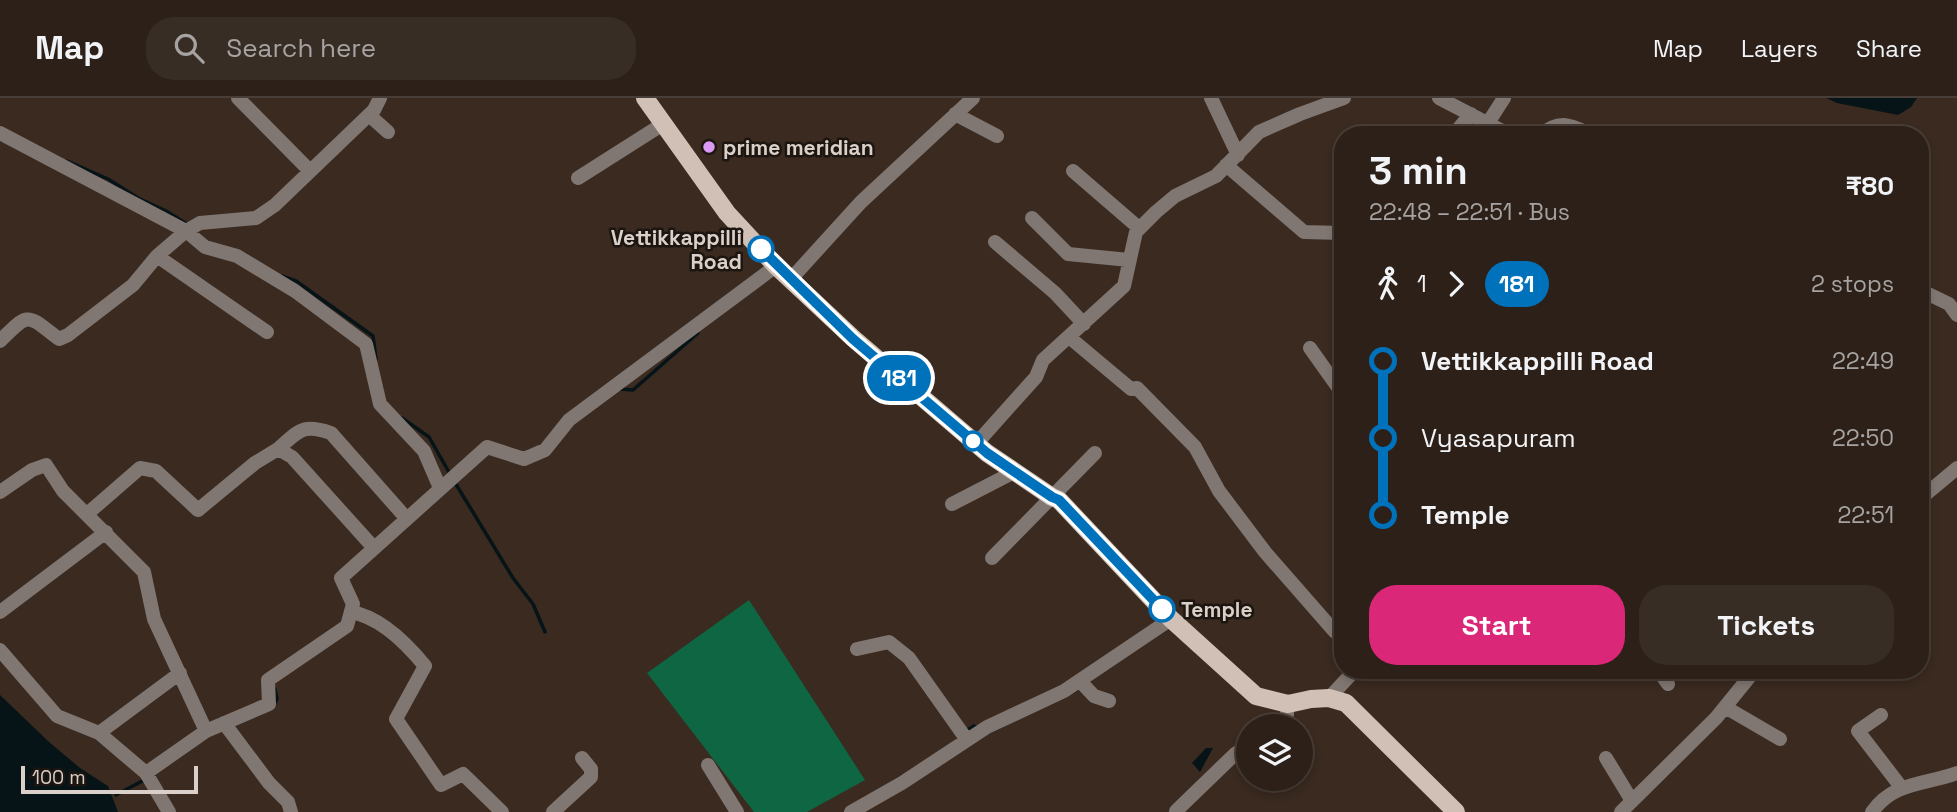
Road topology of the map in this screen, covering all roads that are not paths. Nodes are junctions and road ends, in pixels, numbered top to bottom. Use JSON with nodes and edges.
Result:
{"nodes":[{"id":1,"x":238,"y":98,"type":"edge"},
{"id":2,"x":380,"y":98,"type":"edge"},
{"id":3,"x":645,"y":98,"type":"edge"},
{"id":4,"x":973,"y":98,"type":"edge"},
{"id":5,"x":1211,"y":98,"type":"edge"},
{"id":6,"x":1344,"y":98,"type":"edge"},
{"id":7,"x":1439,"y":98,"type":"edge"},
{"id":8,"x":1504,"y":98,"type":"edge"},
{"id":9,"x":955,"y":114,"type":"junction"},
{"id":10,"x":1471,"y":114,"type":"junction"},
{"id":11,"x":369,"y":115,"type":"junction"},
{"id":12,"x":1488,"y":123,"type":"junction"},
{"id":13,"x":663,"y":124,"type":"junction"},
{"id":14,"x":1461,"y":126,"type":"edge"},
{"id":15,"x":1494,"y":126,"type":"edge"},
{"id":16,"x":388,"y":132,"type":"dead end"},
{"id":17,"x":0,"y":133,"type":"edge"},
{"id":18,"x":996,"y":136,"type":"dead end"},
{"id":19,"x":1232,"y":160,"type":"junction"},
{"id":20,"x":309,"y":170,"type":"junction"},
{"id":21,"x":1073,"y":171,"type":"dead end"},
{"id":22,"x":578,"y":178,"type":"dead end"},
{"id":23,"x":1031,"y":218,"type":"dead end"},
{"id":24,"x":1139,"y":228,"type":"junction"},
{"id":25,"x":186,"y":231,"type":"junction"},
{"id":26,"x":1334,"y":233,"type":"edge"},
{"id":27,"x":995,"y":242,"type":"dead end"},
{"id":28,"x":157,"y":256,"type":"junction"},
{"id":29,"x":1129,"y":260,"type":"junction"},
{"id":30,"x":776,"y":266,"type":"junction"},
{"id":31,"x":790,"y":280,"type":"junction"},
{"id":32,"x":1929,"y":294,"type":"edge"},
{"id":33,"x":1957,"y":316,"type":"edge"},
{"id":34,"x":1084,"y":324,"type":"junction"},
{"id":35,"x":267,"y":332,"type":"dead end"},
{"id":36,"x":1069,"y":337,"type":"junction"},
{"id":37,"x":0,"y":341,"type":"edge"},
{"id":38,"x":1310,"y":348,"type":"dead end"},
{"id":39,"x":1334,"y":382,"type":"edge"},
{"id":40,"x":976,"y":443,"type":"junction"},
{"id":41,"x":278,"y":449,"type":"junction"},
{"id":42,"x":1095,"y":453,"type":"dead end"},
{"id":43,"x":1957,"y":468,"type":"edge"},
{"id":44,"x":1014,"y":472,"type":"junction"},
{"id":45,"x":1929,"y":487,"type":"edge"},
{"id":46,"x":440,"y":488,"type":"junction"},
{"id":47,"x":0,"y":492,"type":"edge"},
{"id":48,"x":1052,"y":497,"type":"junction"},
{"id":49,"x":952,"y":504,"type":"dead end"},
{"id":50,"x":87,"y":514,"type":"junction"},
{"id":51,"x":407,"y":519,"type":"junction"},
{"id":52,"x":106,"y":532,"type":"junction"},
{"id":53,"x":374,"y":548,"type":"junction"},
{"id":54,"x":992,"y":558,"type":"dead end"},
{"id":55,"x":0,"y":612,"type":"edge"},
{"id":56,"x":351,"y":612,"type":"junction"},
{"id":57,"x":1171,"y":619,"type":"junction"},
{"id":58,"x":1334,"y":631,"type":"edge"},
{"id":59,"x":857,"y":649,"type":"dead end"},
{"id":60,"x":0,"y":650,"type":"edge"},
{"id":61,"x":180,"y":673,"type":"junction"},
{"id":62,"x":1347,"y":679,"type":"edge"},
{"id":63,"x":1664,"y":679,"type":"edge"},
{"id":64,"x":1748,"y":679,"type":"edge"},
{"id":65,"x":1080,"y":681,"type":"junction"},
{"id":66,"x":1668,"y":684,"type":"dead end"},
{"id":67,"x":1329,"y":698,"type":"junction"},
{"id":68,"x":1110,"y":701,"type":"dead end"},
{"id":69,"x":1288,"y":704,"type":"junction"},
{"id":70,"x":1725,"y":707,"type":"junction"},
{"id":71,"x":1287,"y":714,"type":"edge"},
{"id":72,"x":1881,"y":715,"type":"dead end"},
{"id":73,"x":224,"y":723,"type":"junction"},
{"id":74,"x":206,"y":731,"type":"junction"},
{"id":75,"x":99,"y":733,"type":"junction"},
{"id":76,"x":1780,"y":739,"type":"dead end"},
{"id":77,"x":967,"y":740,"type":"junction"},
{"id":78,"x":1236,"y":753,"type":"edge"},
{"id":79,"x":582,"y":758,"type":"dead end"},
{"id":80,"x":1606,"y":758,"type":"dead end"},
{"id":81,"x":708,"y":765,"type":"dead end"},
{"id":82,"x":146,"y":773,"type":"junction"},
{"id":83,"x":1957,"y":773,"type":"edge"},
{"id":84,"x":1901,"y":787,"type":"junction"},
{"id":85,"x":1632,"y":801,"type":"junction"},
{"id":86,"x":562,"y":810,"type":"edge"},
{"id":87,"x":169,"y":812,"type":"edge"},
{"id":88,"x":291,"y":812,"type":"edge"},
{"id":89,"x":502,"y":812,"type":"edge"},
{"id":90,"x":737,"y":812,"type":"edge"},
{"id":91,"x":850,"y":812,"type":"edge"},
{"id":92,"x":1176,"y":812,"type":"edge"},
{"id":93,"x":1456,"y":812,"type":"edge"},
{"id":94,"x":1621,"y":812,"type":"edge"},
{"id":95,"x":1872,"y":812,"type":"edge"}],
"edges":[{"from":1,"to":20,"type":"street"},
{"from":2,"to":11,"type":"street"},
{"from":3,"to":13,"type":"main road"},
{"from":4,"to":9,"type":"street"},
{"from":5,"to":19,"type":"street"},
{"from":6,"to":19,"type":"street"},
{"from":7,"to":10,"type":"street"},
{"from":8,"to":12,"type":"street"},
{"from":9,"to":18,"type":"street"},
{"from":9,"to":31,"type":"street"},
{"from":10,"to":12,"type":"street"},
{"from":10,"to":14,"type":"street"},
{"from":11,"to":16,"type":"street"},
{"from":11,"to":20,"type":"street"},
{"from":12,"to":15,"type":"street"},
{"from":13,"to":22,"type":"street"},
{"from":13,"to":30,"type":"main road"},
{"from":17,"to":25,"type":"street"},
{"from":19,"to":24,"type":"street"},
{"from":19,"to":26,"type":"street"},
{"from":20,"to":25,"type":"street"},
{"from":21,"to":24,"type":"street"},
{"from":23,"to":29,"type":"street"},
{"from":24,"to":29,"type":"street"},
{"from":25,"to":28,"type":"street"},
{"from":25,"to":46,"type":"street"},
{"from":27,"to":34,"type":"street"},
{"from":28,"to":35,"type":"street"},
{"from":28,"to":37,"type":"street"},
{"from":29,"to":34,"type":"street"},
{"from":30,"to":31,"type":"main road"},
{"from":30,"to":46,"type":"street"},
{"from":31,"to":40,"type":"main road"},
{"from":32,"to":33,"type":"street"},
{"from":34,"to":36,"type":"street"},
{"from":36,"to":40,"type":"street"},
{"from":36,"to":58,"type":"street"},
{"from":38,"to":39,"type":"street"},
{"from":40,"to":44,"type":"main road"},
{"from":41,"to":50,"type":"street"},
{"from":41,"to":51,"type":"street"},
{"from":41,"to":53,"type":"street"},
{"from":42,"to":48,"type":"street"},
{"from":43,"to":45,"type":"street"},
{"from":44,"to":48,"type":"main road"},
{"from":44,"to":49,"type":"street"},
{"from":46,"to":51,"type":"street"},
{"from":47,"to":50,"type":"street"},
{"from":48,"to":54,"type":"street"},
{"from":48,"to":57,"type":"main road"},
{"from":50,"to":52,"type":"street"},
{"from":51,"to":53,"type":"street"},
{"from":52,"to":55,"type":"street"},
{"from":52,"to":61,"type":"street"},
{"from":53,"to":56,"type":"street"},
{"from":56,"to":73,"type":"street"},
{"from":56,"to":89,"type":"street"},
{"from":57,"to":65,"type":"street"},
{"from":57,"to":69,"type":"main road"},
{"from":59,"to":77,"type":"street"},
{"from":60,"to":75,"type":"street"},
{"from":61,"to":74,"type":"street"},
{"from":61,"to":75,"type":"street"},
{"from":62,"to":67,"type":"street"},
{"from":63,"to":66,"type":"street"},
{"from":64,"to":70,"type":"street"},
{"from":65,"to":68,"type":"street"},
{"from":65,"to":77,"type":"street"},
{"from":67,"to":69,"type":"main road"},
{"from":67,"to":93,"type":"main road"},
{"from":69,"to":71,"type":"street"},
{"from":70,"to":76,"type":"street"},
{"from":70,"to":85,"type":"street"},
{"from":72,"to":84,"type":"street"},
{"from":73,"to":74,"type":"street"},
{"from":73,"to":88,"type":"street"},
{"from":74,"to":82,"type":"street"},
{"from":75,"to":82,"type":"street"},
{"from":77,"to":91,"type":"street"},
{"from":78,"to":92,"type":"street"},
{"from":79,"to":86,"type":"street"},
{"from":80,"to":85,"type":"street"},
{"from":81,"to":90,"type":"street"},
{"from":82,"to":87,"type":"street"},
{"from":83,"to":84,"type":"street"},
{"from":84,"to":95,"type":"street"},
{"from":85,"to":94,"type":"street"}]}
